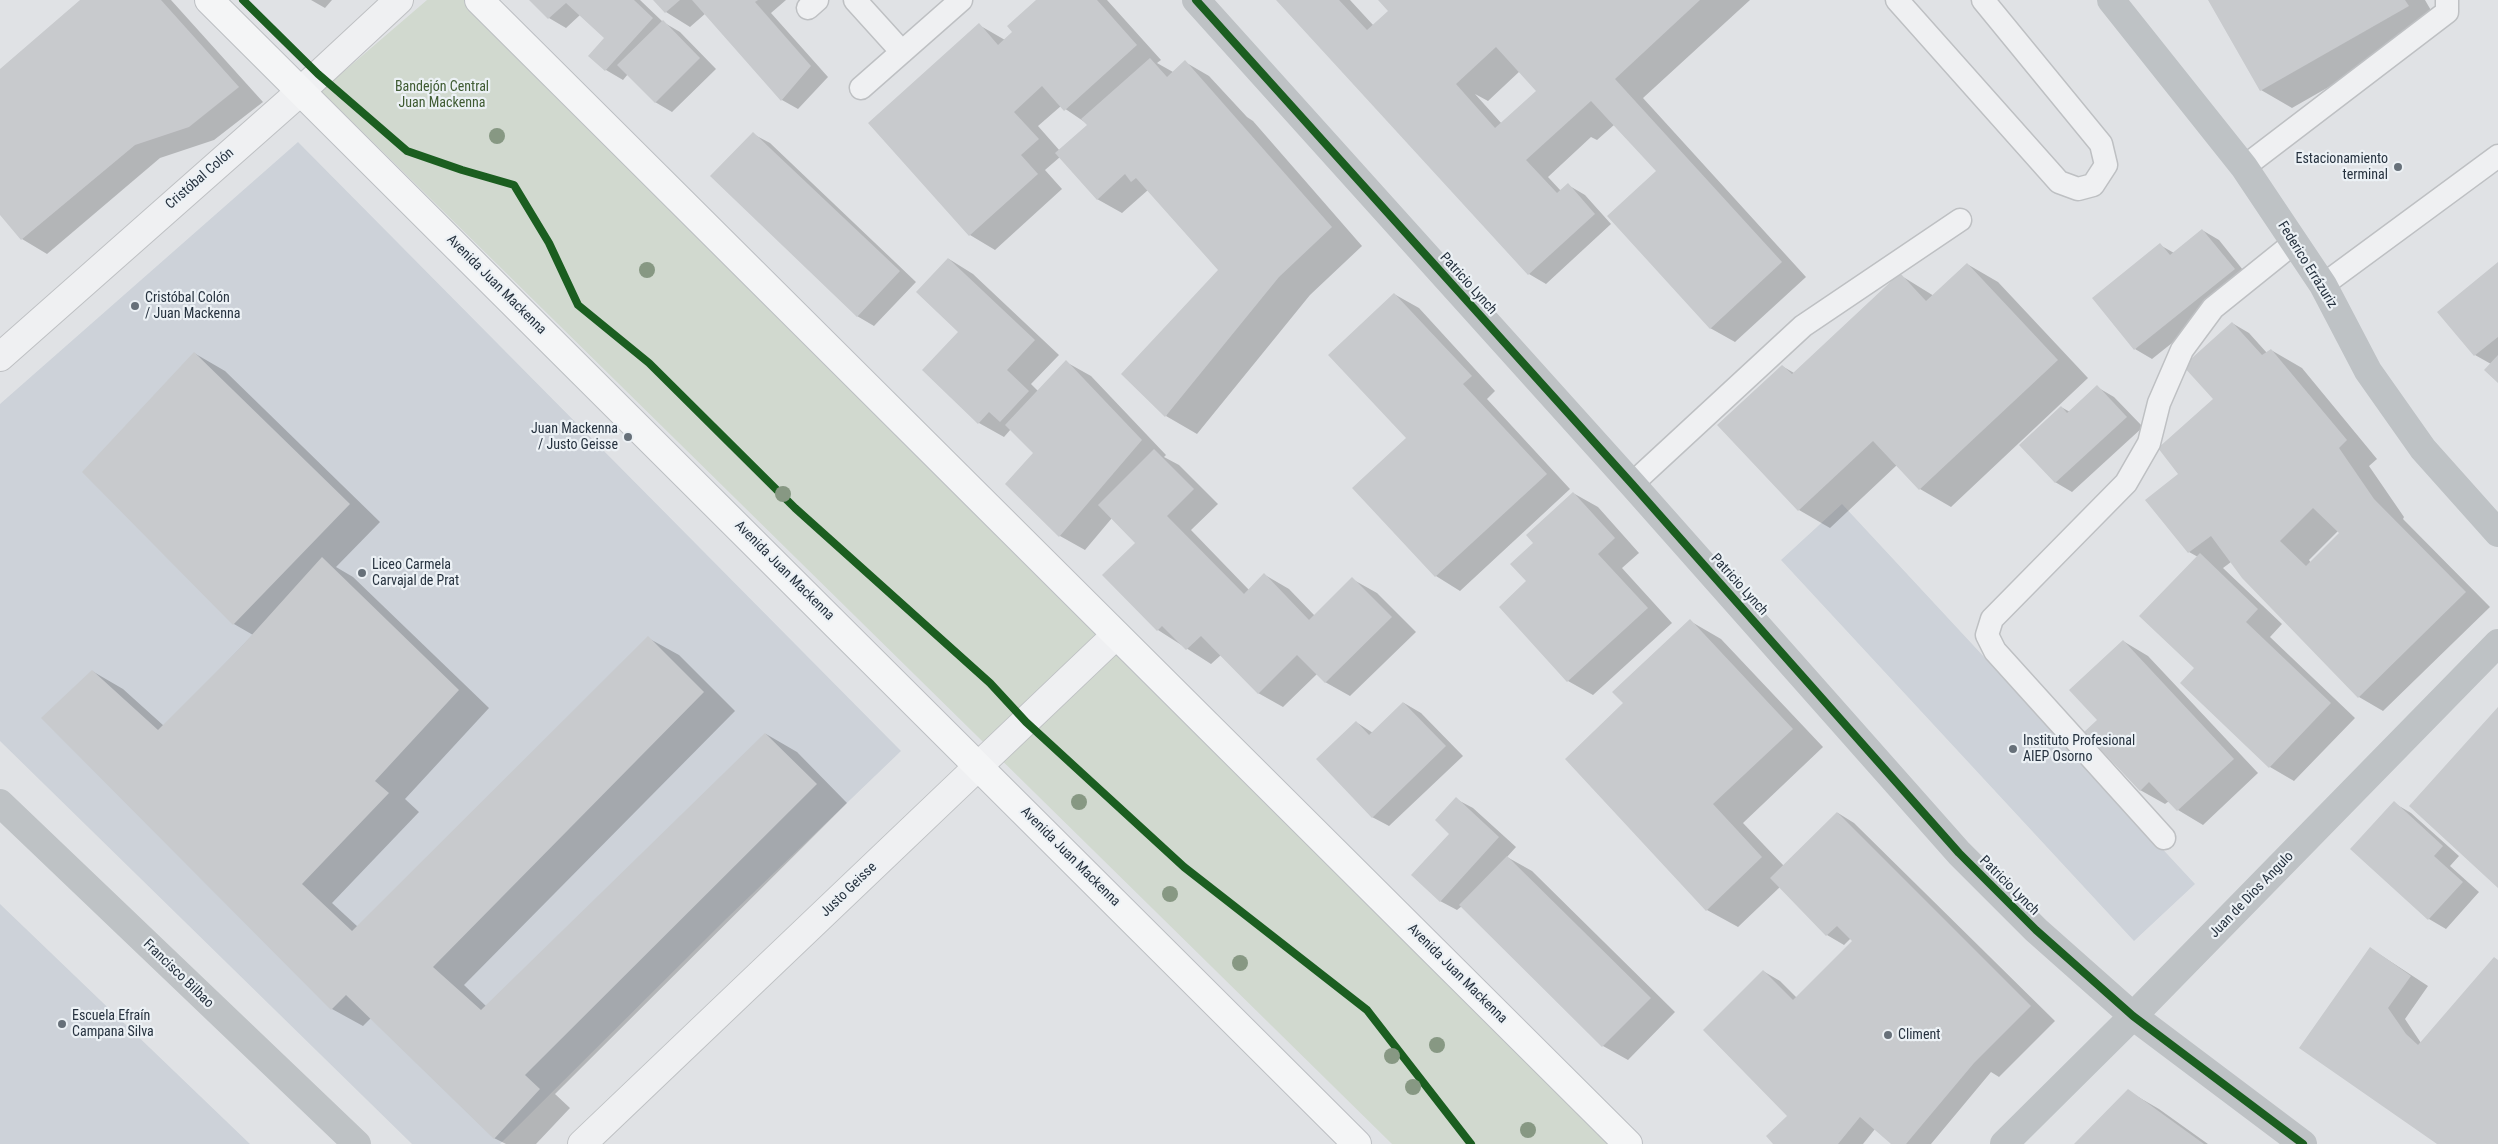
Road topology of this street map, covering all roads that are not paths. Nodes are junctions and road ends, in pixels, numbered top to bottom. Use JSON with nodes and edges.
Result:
{"nodes":[{"id":1,"x":208,"y":0,"type":"edge"},
{"id":2,"x":399,"y":0,"type":"edge"},
{"id":3,"x":480,"y":0,"type":"edge"},
{"id":4,"x":855,"y":0,"type":"edge"},
{"id":5,"x":961,"y":0,"type":"edge"},
{"id":6,"x":1196,"y":0,"type":"edge"},
{"id":7,"x":1897,"y":0,"type":"edge"},
{"id":8,"x":1982,"y":0,"type":"edge"},
{"id":9,"x":2111,"y":0,"type":"edge"},
{"id":10,"x":2446,"y":0,"type":"edge"},
{"id":11,"x":902,"y":52,"type":"junction"},
{"id":12,"x":861,"y":88,"type":"dead end"},
{"id":13,"x":300,"y":91,"type":"junction"},
{"id":14,"x":2498,"y":156,"type":"edge"},
{"id":15,"x":2244,"y":167,"type":"junction"},
{"id":16,"x":1960,"y":220,"type":"dead end"},
{"id":17,"x":2295,"y":242,"type":"junction"},
{"id":18,"x":2323,"y":286,"type":"junction"},
{"id":19,"x":0,"y":356,"type":"edge"},
{"id":20,"x":1632,"y":484,"type":"junction"},
{"id":21,"x":2498,"y":533,"type":"edge"},
{"id":22,"x":1116,"y":635,"type":"junction"},
{"id":23,"x":2498,"y":643,"type":"edge"},
{"id":24,"x":980,"y":766,"type":"junction"},
{"id":25,"x":0,"y":803,"type":"edge"},
{"id":26,"x":2164,"y":838,"type":"dead end"},
{"id":27,"x":2133,"y":1016,"type":"junction"},
{"id":28,"x":357,"y":1144,"type":"edge"},
{"id":29,"x":582,"y":1144,"type":"edge"},
{"id":30,"x":1357,"y":1144,"type":"edge"},
{"id":31,"x":1628,"y":1144,"type":"edge"},
{"id":32,"x":2004,"y":1144,"type":"edge"},
{"id":33,"x":2303,"y":1144,"type":"edge"}],
"edges":[{"from":1,"to":13,"type":"main road","name":"Avenida Juan Mackenna"},
{"from":2,"to":13,"type":"street","name":"Cristóbal Colón"},
{"from":3,"to":22,"type":"main road","name":"Avenida Juan Mackenna"},
{"from":4,"to":11,"type":"lane"},
{"from":5,"to":11,"type":"lane"},
{"from":6,"to":20,"type":"street","name":"Patricio Lynch"},
{"from":7,"to":8,"type":"lane"},
{"from":9,"to":15,"type":"street","name":"Federico Errázuriz"},
{"from":10,"to":15,"type":"lane"},
{"from":11,"to":12,"type":"lane"},
{"from":13,"to":19,"type":"street","name":"Cristóbal Colón"},
{"from":13,"to":24,"type":"main road","name":"Avenida Juan Mackenna"},
{"from":14,"to":18,"type":"lane"},
{"from":15,"to":17,"type":"street","name":"Federico Errázuriz"},
{"from":16,"to":20,"type":"lane"},
{"from":17,"to":18,"type":"street","name":"Federico Errázuriz"},
{"from":17,"to":26,"type":"lane"},
{"from":18,"to":21,"type":"street","name":"Federico Errázuriz"},
{"from":20,"to":27,"type":"street","name":"Patricio Lynch"},
{"from":22,"to":24,"type":"street","name":"Justo Geisse"},
{"from":22,"to":31,"type":"main road","name":"Avenida Juan Mackenna"},
{"from":23,"to":27,"type":"street","name":"Juan de Dios Angulo"},
{"from":24,"to":29,"type":"street","name":"Justo Geisse"},
{"from":24,"to":30,"type":"main road","name":"Avenida Juan Mackenna"},
{"from":25,"to":28,"type":"street","name":"Francisco Bilbao"},
{"from":27,"to":32,"type":"street","name":"Juan de Dios Angulo"},
{"from":27,"to":33,"type":"street","name":"Patricio Lynch"}]}
